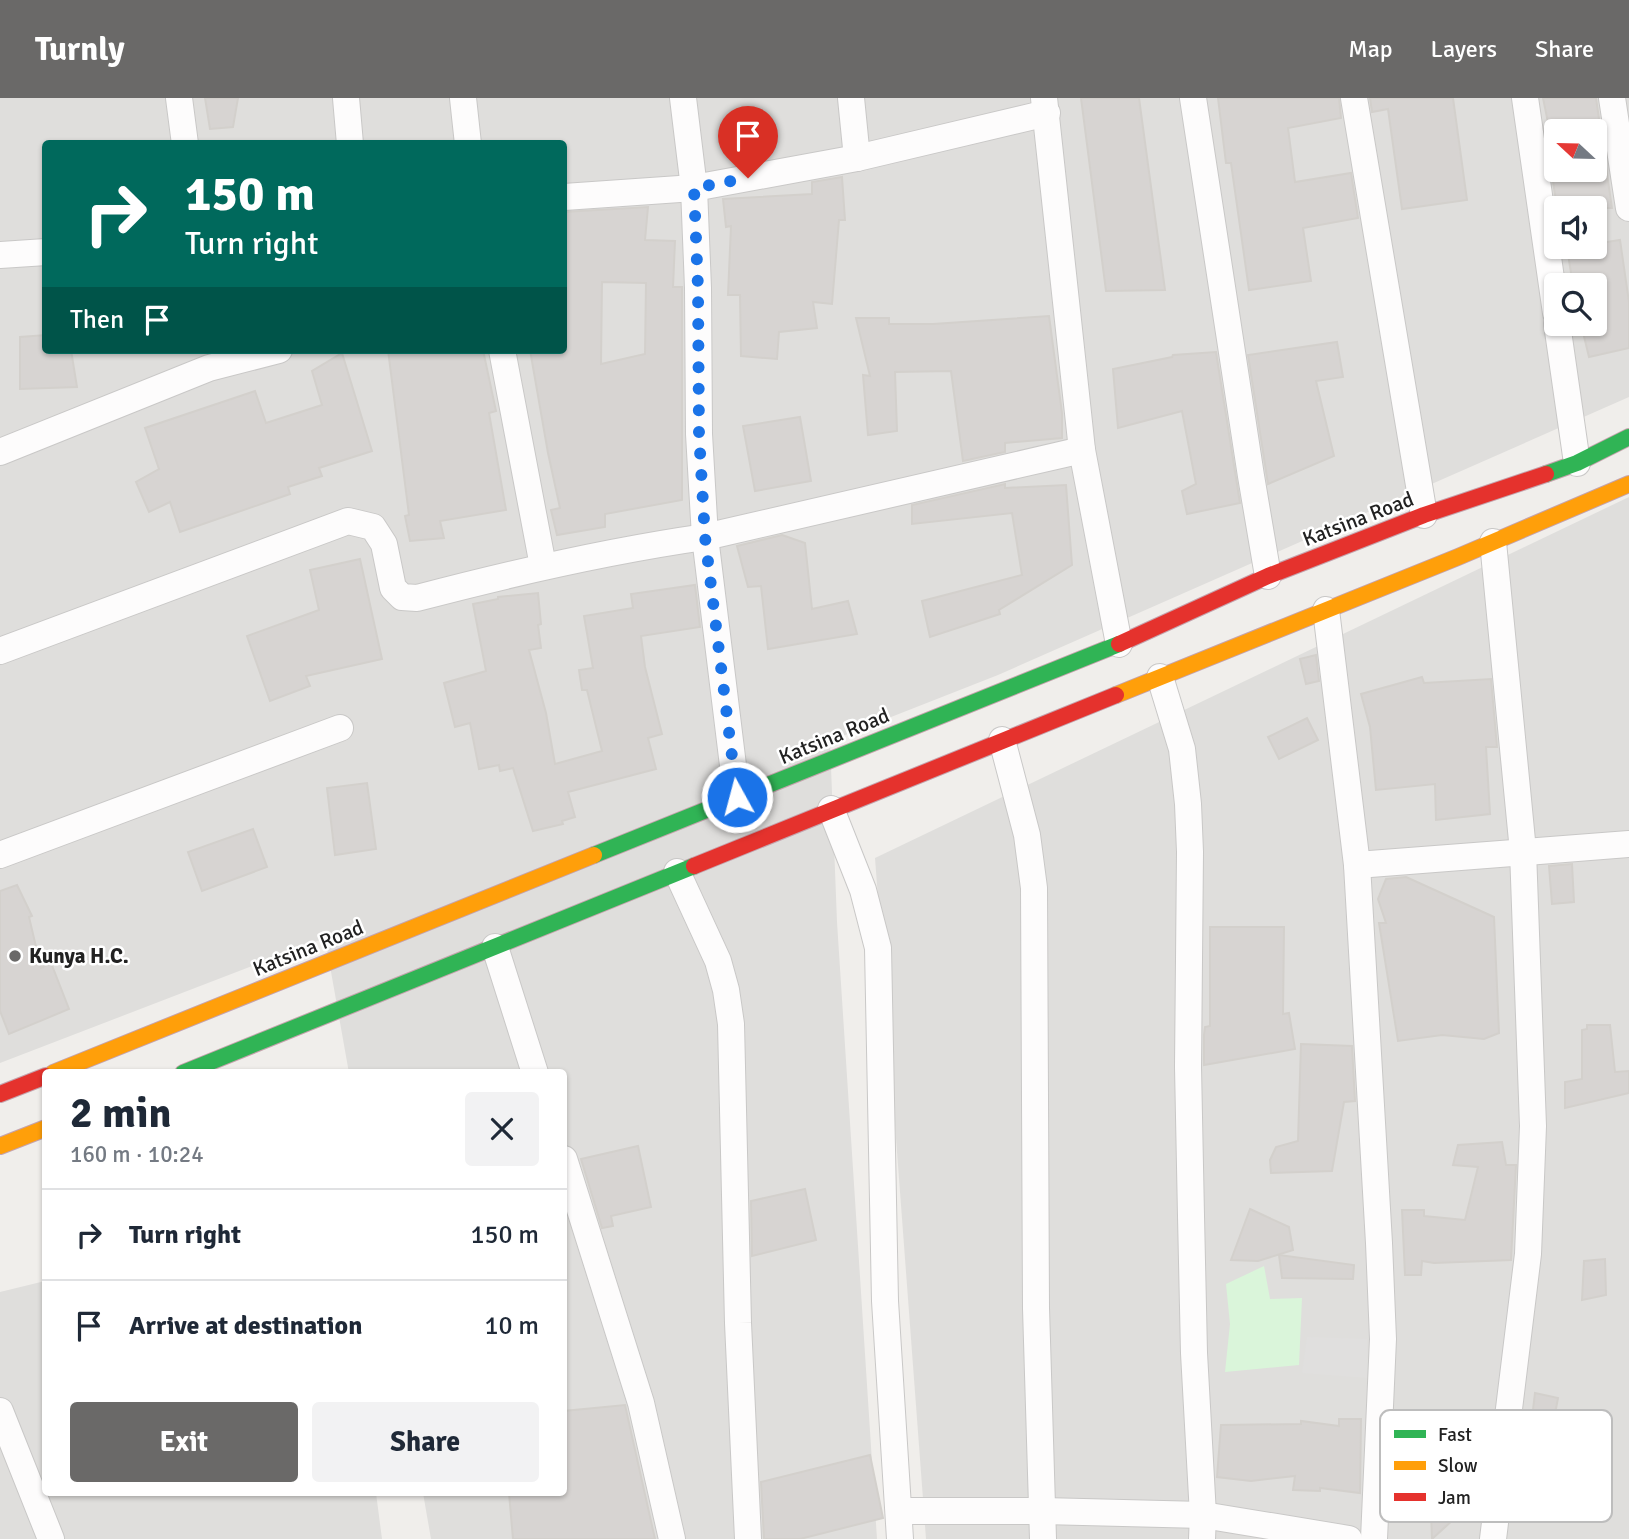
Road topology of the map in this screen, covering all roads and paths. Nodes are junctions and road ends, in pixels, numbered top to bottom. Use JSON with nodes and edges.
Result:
{"nodes":[{"id":1,"x":179,"y":98,"type":"edge"},
{"id":2,"x":346,"y":98,"type":"edge"},
{"id":3,"x":463,"y":98,"type":"edge"},
{"id":4,"x":682,"y":98,"type":"edge"},
{"id":5,"x":851,"y":98,"type":"edge"},
{"id":6,"x":1193,"y":98,"type":"edge"},
{"id":7,"x":1354,"y":98,"type":"edge"},
{"id":8,"x":1525,"y":98,"type":"edge"},
{"id":9,"x":1612,"y":98,"type":"edge"},
{"id":10,"x":1046,"y":105,"type":"edge"},
{"id":11,"x":184,"y":140,"type":"edge"},
{"id":12,"x":350,"y":140,"type":"edge"},
{"id":13,"x":468,"y":140,"type":"edge"},
{"id":14,"x":857,"y":158,"type":"junction"},
{"id":15,"x":694,"y":188,"type":"junction"},
{"id":16,"x":567,"y":197,"type":"edge"},
{"id":17,"x":1629,"y":208,"type":"edge"},
{"id":18,"x":42,"y":252,"type":"edge"},
{"id":19,"x":0,"y":255,"type":"edge"},
{"id":20,"x":1550,"y":273,"type":"edge"},
{"id":21,"x":1559,"y":336,"type":"edge"},
{"id":22,"x":248,"y":354,"type":"edge"},
{"id":23,"x":503,"y":354,"type":"edge"},
{"id":24,"x":209,"y":359,"type":"edge"},
{"id":25,"x":1629,"y":437,"type":"edge"},
{"id":26,"x":1082,"y":450,"type":"junction"},
{"id":27,"x":0,"y":452,"type":"edge"},
{"id":28,"x":1577,"y":463,"type":"junction"},
{"id":29,"x":1629,"y":484,"type":"edge"},
{"id":30,"x":1424,"y":515,"type":"junction"},
{"id":31,"x":705,"y":537,"type":"junction"},
{"id":32,"x":1493,"y":542,"type":"junction"},
{"id":33,"x":543,"y":565,"type":"junction"},
{"id":34,"x":1268,"y":576,"type":"junction"},
{"id":35,"x":1326,"y":610,"type":"junction"},
{"id":36,"x":1119,"y":644,"type":"junction"},
{"id":37,"x":0,"y":651,"type":"edge"},
{"id":38,"x":1160,"y":677,"type":"junction"},
{"id":39,"x":340,"y":728,"type":"dead end"},
{"id":40,"x":1002,"y":740,"type":"junction"},
{"id":41,"x":737,"y":797,"type":"junction"},
{"id":42,"x":831,"y":809,"type":"junction"},
{"id":43,"x":1629,"y":844,"type":"edge"},
{"id":44,"x":1523,"y":851,"type":"junction"},
{"id":45,"x":0,"y":855,"type":"edge"},
{"id":46,"x":1357,"y":865,"type":"junction"},
{"id":47,"x":677,"y":872,"type":"junction"},
{"id":48,"x":495,"y":947,"type":"junction"},
{"id":49,"x":63,"y":1069,"type":"edge"},
{"id":50,"x":193,"y":1069,"type":"edge"},
{"id":51,"x":535,"y":1069,"type":"edge"},
{"id":52,"x":42,"y":1078,"type":"edge"},
{"id":53,"x":0,"y":1094,"type":"edge"},
{"id":54,"x":42,"y":1130,"type":"edge"},
{"id":55,"x":0,"y":1146,"type":"edge"},
{"id":56,"x":567,"y":1169,"type":"edge"},
{"id":57,"x":0,"y":1410,"type":"edge"},
{"id":58,"x":1509,"y":1410,"type":"edge"},
{"id":59,"x":899,"y":1511,"type":"junction"},
{"id":60,"x":1043,"y":1511,"type":"junction"},
{"id":61,"x":1203,"y":1527,"type":"edge"},
{"id":62,"x":51,"y":1539,"type":"edge"},
{"id":63,"x":672,"y":1539,"type":"edge"},
{"id":64,"x":748,"y":1539,"type":"edge"},
{"id":65,"x":901,"y":1539,"type":"edge"},
{"id":66,"x":1043,"y":1539,"type":"edge"},
{"id":67,"x":1349,"y":1539,"type":"edge"},
{"id":68,"x":1374,"y":1539,"type":"edge"}],
"edges":[{"from":1,"to":11,"type":"street"},
{"from":2,"to":12,"type":"street"},
{"from":3,"to":13,"type":"street"},
{"from":4,"to":15,"type":"street"},
{"from":5,"to":14,"type":"street"},
{"from":6,"to":34,"type":"street"},
{"from":7,"to":30,"type":"street"},
{"from":8,"to":20,"type":"street"},
{"from":9,"to":17,"type":"street"},
{"from":10,"to":14,"type":"street"},
{"from":10,"to":26,"type":"street"},
{"from":14,"to":15,"type":"street"},
{"from":15,"to":16,"type":"street"},
{"from":15,"to":31,"type":"street"},
{"from":18,"to":19,"type":"street"},
{"from":21,"to":28,"type":"street"},
{"from":22,"to":24,"type":"street"},
{"from":23,"to":33,"type":"street"},
{"from":24,"to":27,"type":"street"},
{"from":25,"to":28,"type":"highway","name":"Katsina Road"},
{"from":26,"to":31,"type":"street"},
{"from":26,"to":36,"type":"street"},
{"from":28,"to":30,"type":"highway","name":"Katsina Road"},
{"from":29,"to":32,"type":"highway"},
{"from":30,"to":34,"type":"highway","name":"Katsina Road"},
{"from":31,"to":33,"type":"street"},
{"from":31,"to":41,"type":"street"},
{"from":32,"to":35,"type":"highway"},
{"from":32,"to":44,"type":"street"},
{"from":33,"to":37,"type":"street"},
{"from":34,"to":36,"type":"highway","name":"Katsina Road"},
{"from":35,"to":38,"type":"highway"},
{"from":35,"to":46,"type":"street"},
{"from":36,"to":41,"type":"highway","name":"Katsina Road"},
{"from":38,"to":40,"type":"highway"},
{"from":38,"to":61,"type":"street"},
{"from":39,"to":45,"type":"street"},
{"from":40,"to":42,"type":"highway"},
{"from":40,"to":60,"type":"street"},
{"from":41,"to":49,"type":"highway","name":"Katsina Road"},
{"from":42,"to":47,"type":"highway"},
{"from":42,"to":59,"type":"street"},
{"from":43,"to":44,"type":"street"},
{"from":44,"to":46,"type":"street"},
{"from":44,"to":58,"type":"street"},
{"from":46,"to":68,"type":"street"},
{"from":47,"to":48,"type":"highway"},
{"from":47,"to":64,"type":"street"},
{"from":48,"to":50,"type":"highway"},
{"from":48,"to":51,"type":"street"},
{"from":52,"to":53,"type":"highway"},
{"from":54,"to":55,"type":"highway"},
{"from":56,"to":63,"type":"street"},
{"from":57,"to":62,"type":"street"},
{"from":59,"to":60,"type":"street"},
{"from":59,"to":65,"type":"street"},
{"from":60,"to":61,"type":"street"},
{"from":60,"to":66,"type":"street"},
{"from":61,"to":67,"type":"street"}]}
